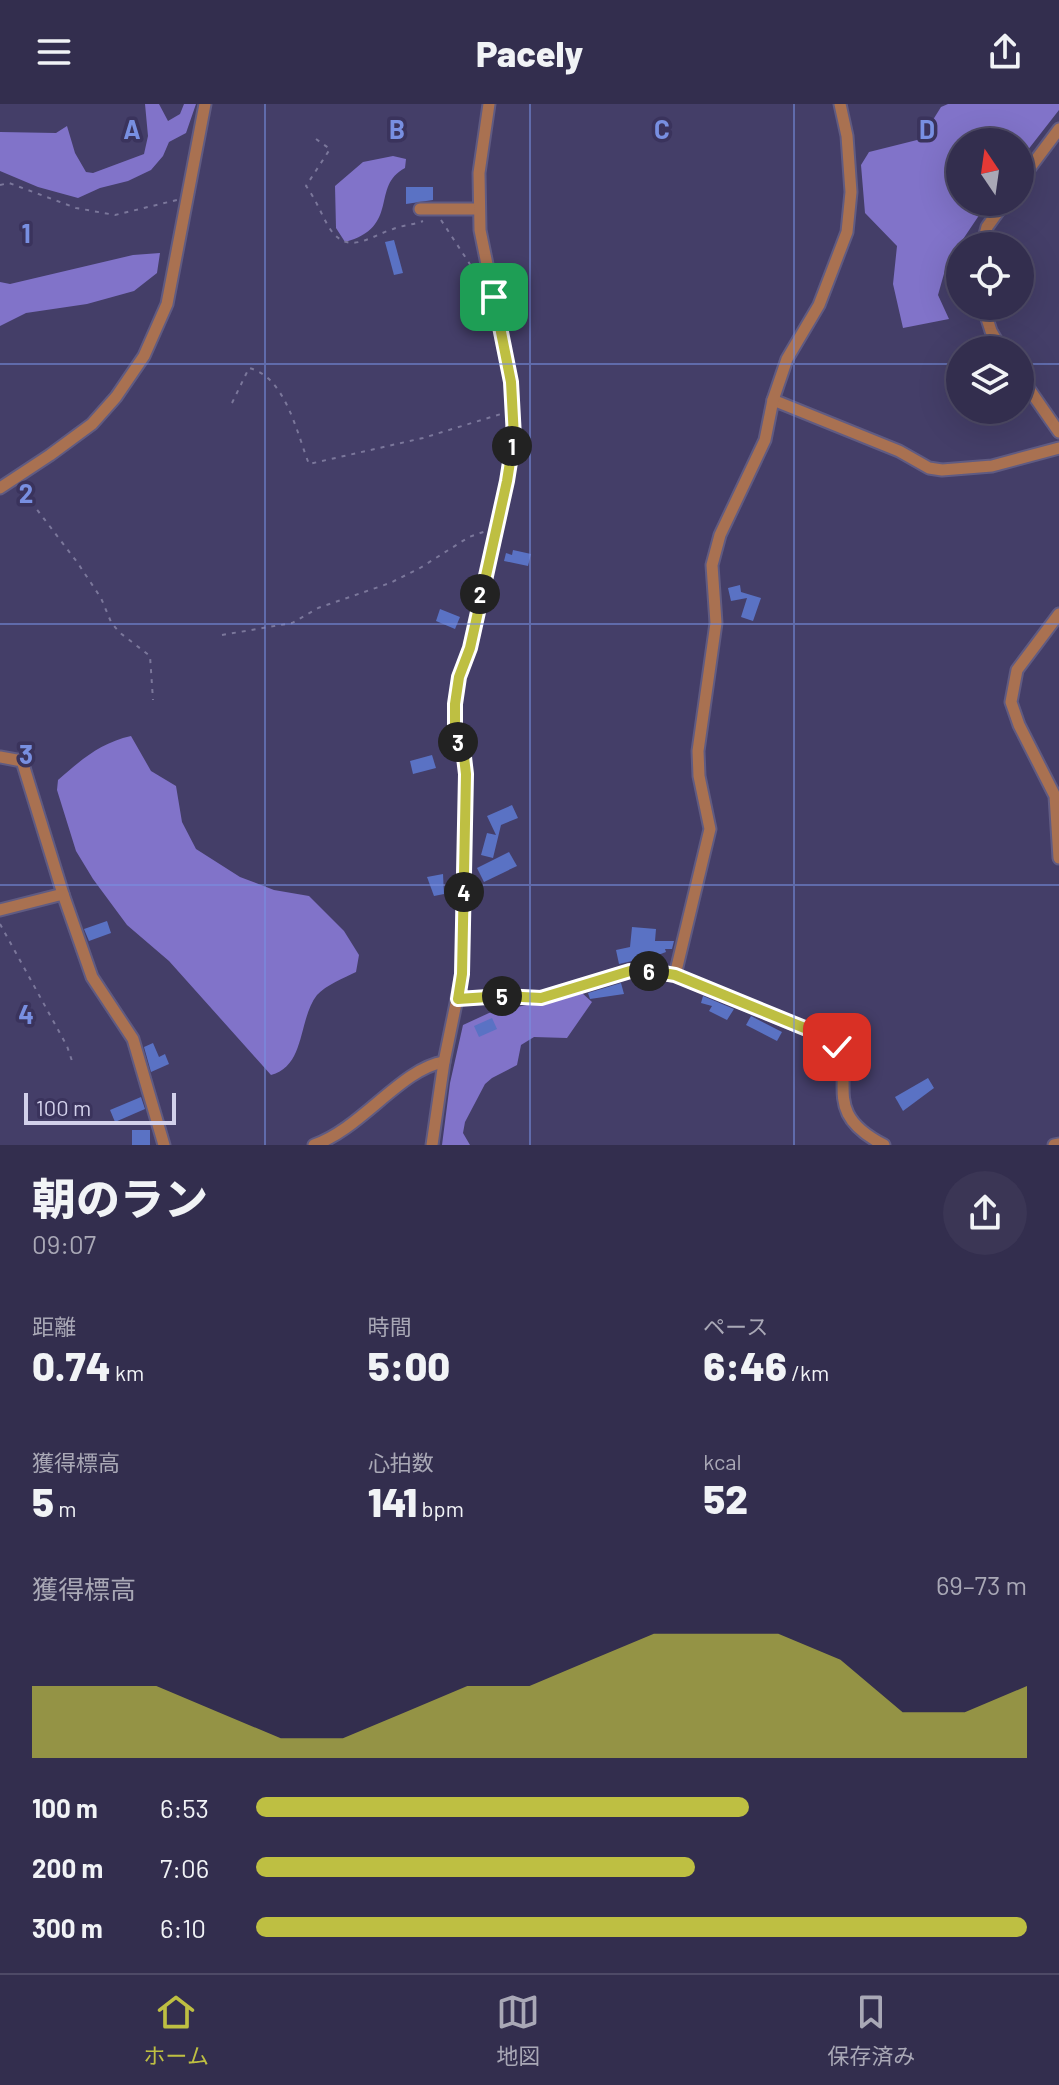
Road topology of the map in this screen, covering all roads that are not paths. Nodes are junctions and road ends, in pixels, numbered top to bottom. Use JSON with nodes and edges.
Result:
{"nodes":[{"id":1,"x":205,"y":104,"type":"edge"},
{"id":2,"x":489,"y":104,"type":"edge"},
{"id":3,"x":840,"y":104,"type":"edge"},
{"id":4,"x":1059,"y":129,"type":"edge"},
{"id":5,"x":1034,"y":162,"type":"edge"},
{"id":6,"x":420,"y":209,"type":"dead end"},
{"id":7,"x":479,"y":209,"type":"junction"},
{"id":8,"x":1034,"y":396,"type":"edge"},
{"id":9,"x":773,"y":400,"type":"junction"},
{"id":10,"x":1059,"y":432,"type":"edge"},
{"id":11,"x":1059,"y":448,"type":"edge"},
{"id":12,"x":0,"y":488,"type":"edge"},
{"id":13,"x":1059,"y":614,"type":"edge"},
{"id":14,"x":0,"y":757,"type":"edge"},
{"id":15,"x":1059,"y":858,"type":"edge"},
{"id":16,"x":63,"y":894,"type":"junction"},
{"id":17,"x":0,"y":910,"type":"edge"},
{"id":18,"x":675,"y":975,"type":"junction"},
{"id":19,"x":458,"y":999,"type":"junction"},
{"id":20,"x":444,"y":1062,"type":"junction"},
{"id":21,"x":164,"y":1145,"type":"edge"},
{"id":22,"x":314,"y":1145,"type":"edge"},
{"id":23,"x":432,"y":1145,"type":"edge"},
{"id":24,"x":884,"y":1145,"type":"edge"}],
"edges":[{"from":1,"to":12,"type":"street"},
{"from":2,"to":7,"type":"street"},
{"from":3,"to":9,"type":"street"},
{"from":4,"to":5,"type":"street"},
{"from":6,"to":7,"type":"street"},
{"from":7,"to":19,"type":"street"},
{"from":8,"to":10,"type":"street"},
{"from":9,"to":11,"type":"street"},
{"from":9,"to":18,"type":"street"},
{"from":13,"to":15,"type":"street"},
{"from":14,"to":16,"type":"street"},
{"from":16,"to":17,"type":"street"},
{"from":16,"to":21,"type":"street"},
{"from":18,"to":19,"type":"street"},
{"from":18,"to":24,"type":"street"},
{"from":19,"to":20,"type":"street"},
{"from":20,"to":22,"type":"street"},
{"from":20,"to":23,"type":"street"}]}
